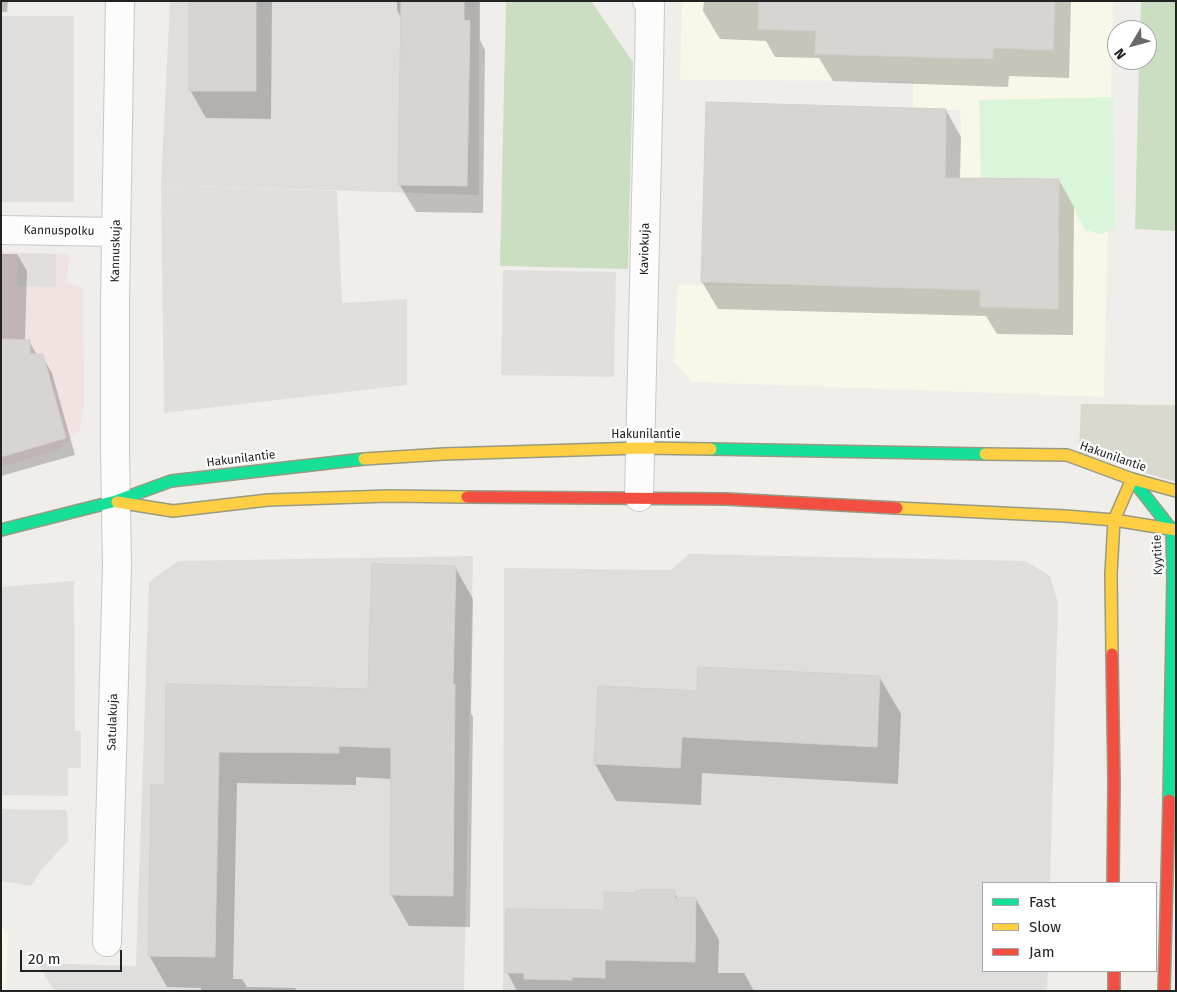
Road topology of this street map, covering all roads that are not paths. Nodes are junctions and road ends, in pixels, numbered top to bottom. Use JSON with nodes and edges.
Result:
{"nodes":[{"id":1,"x":120,"y":1,"type":"edge"},
{"id":2,"x":647,"y":1,"type":"edge"},
{"id":3,"x":1,"y":230,"type":"edge"},
{"id":4,"x":116,"y":232,"type":"junction"},
{"id":5,"x":640,"y":448,"type":"junction"},
{"id":6,"x":1132,"y":479,"type":"junction"},
{"id":7,"x":1176,"y":491,"type":"edge"},
{"id":8,"x":640,"y":498,"type":"junction"},
{"id":9,"x":116,"y":501,"type":"junction"},
{"id":10,"x":1114,"y":520,"type":"junction"},
{"id":11,"x":1,"y":530,"type":"edge"},
{"id":12,"x":1174,"y":530,"type":"edge"},
{"id":13,"x":1113,"y":882,"type":"edge"},
{"id":14,"x":107,"y":942,"type":"dead end"},
{"id":15,"x":1114,"y":972,"type":"edge"},
{"id":16,"x":1114,"y":991,"type":"edge"},
{"id":17,"x":1164,"y":991,"type":"edge"}],
"edges":[{"from":1,"to":4,"type":"street","name":"Kannuskuja"},
{"from":2,"to":5,"type":"street","name":"Kaviokuja"},
{"from":3,"to":4,"type":"street","name":"Kannuspolku"},
{"from":4,"to":9,"type":"street","name":"Kannuskuja"},
{"from":5,"to":6,"type":"main road","name":"Hakunilantie"},
{"from":5,"to":8,"type":"street","name":"Kaviokuja"},
{"from":5,"to":9,"type":"main road","name":"Hakunilantie"},
{"from":6,"to":7,"type":"main road","name":"Hakunilantie"},
{"from":6,"to":10,"type":"main road"},
{"from":6,"to":12,"type":"main road","name":"Kyytitie"},
{"from":8,"to":9,"type":"main road","name":"Hakunilantie"},
{"from":8,"to":10,"type":"main road","name":"Hakunilantie"},
{"from":9,"to":11,"type":"main road","name":"Hakunilantie"},
{"from":9,"to":14,"type":"street","name":"Satulakuja"},
{"from":10,"to":12,"type":"main road","name":"Hakunilantie"},
{"from":10,"to":13,"type":"main road"},
{"from":12,"to":17,"type":"main road","name":"Kyytitie"},
{"from":15,"to":16,"type":"main road"}]}
